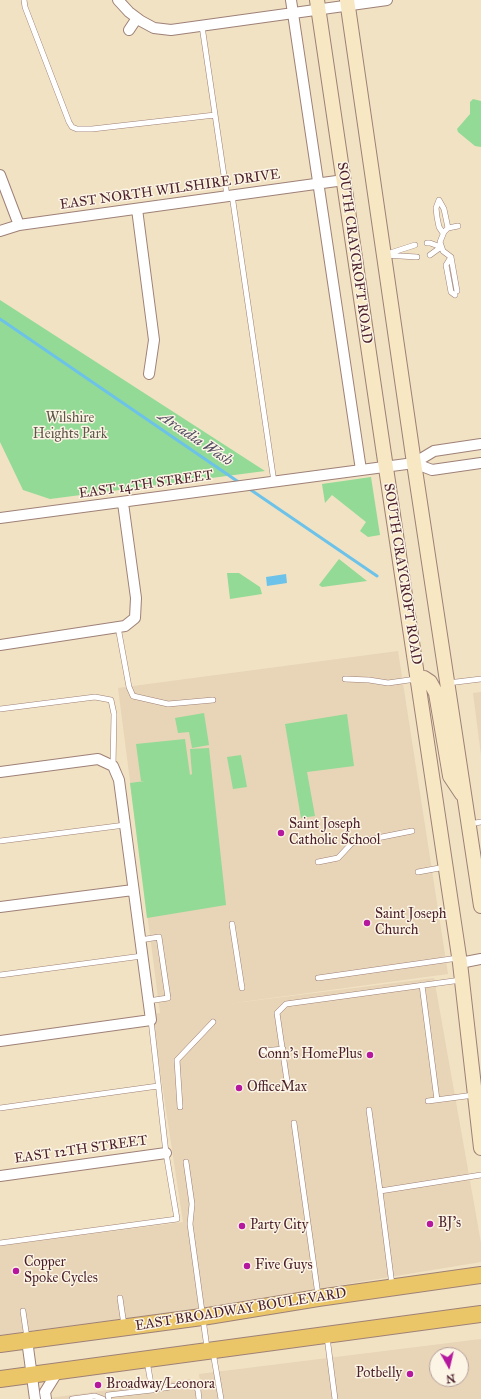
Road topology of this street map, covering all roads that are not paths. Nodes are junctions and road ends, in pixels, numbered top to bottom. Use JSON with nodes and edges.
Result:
{"nodes":[{"id":1,"x":24,"y":0,"type":"edge"},
{"id":2,"x":118,"y":0,"type":"edge"},
{"id":3,"x":291,"y":0,"type":"edge"},
{"id":4,"x":387,"y":0,"type":"edge"},
{"id":5,"x":347,"y":3,"type":"edge"},
{"id":6,"x":318,"y":5,"type":"edge"},
{"id":7,"x":293,"y":13,"type":"junction"},
{"id":8,"x":137,"y":18,"type":"junction"},
{"id":9,"x":202,"y":26,"type":"junction"},
{"id":10,"x":130,"y":30,"type":"dead end"},
{"id":11,"x":215,"y":115,"type":"junction"},
{"id":12,"x":0,"y":175,"type":"edge"},
{"id":13,"x":344,"y":180,"type":"junction"},
{"id":14,"x":318,"y":183,"type":"junction"},
{"id":15,"x":230,"y":196,"type":"junction"},
{"id":16,"x":137,"y":209,"type":"junction"},
{"id":17,"x":19,"y":225,"type":"junction"},
{"id":18,"x":458,"y":226,"type":"dead end"},
{"id":19,"x":448,"y":228,"type":"junction"},
{"id":20,"x":0,"y":231,"type":"edge"},
{"id":21,"x":443,"y":233,"type":"junction"},
{"id":22,"x":426,"y":243,"type":"dead end"},
{"id":23,"x":415,"y":245,"type":"dead end"},
{"id":24,"x":441,"y":247,"type":"junction"},
{"id":25,"x":384,"y":255,"type":"junction"},
{"id":26,"x":430,"y":255,"type":"dead end"},
{"id":27,"x":417,"y":257,"type":"dead end"},
{"id":28,"x":456,"y":293,"type":"dead end"},
{"id":29,"x":149,"y":374,"type":"dead end"},
{"id":30,"x":481,"y":444,"type":"edge"},
{"id":31,"x":414,"y":463,"type":"junction"},
{"id":32,"x":481,"y":463,"type":"edge"},
{"id":33,"x":386,"y":467,"type":"junction"},
{"id":34,"x":361,"y":470,"type":"junction"},
{"id":35,"x":274,"y":482,"type":"junction"},
{"id":36,"x":123,"y":503,"type":"junction"},
{"id":37,"x":0,"y":518,"type":"edge"},
{"id":38,"x":118,"y":627,"type":"junction"},
{"id":39,"x":0,"y":645,"type":"edge"},
{"id":40,"x":344,"y":679,"type":"dead end"},
{"id":41,"x":417,"y":679,"type":"junction"},
{"id":42,"x":481,"y":679,"type":"edge"},
{"id":43,"x":447,"y":683,"type":"junction"},
{"id":44,"x":213,"y":700,"type":"dead end"},
{"id":45,"x":0,"y":709,"type":"edge"},
{"id":46,"x":113,"y":766,"type":"junction"},
{"id":47,"x":0,"y":772,"type":"edge"},
{"id":48,"x":465,"y":798,"type":"junction"},
{"id":49,"x":475,"y":823,"type":"edge"},
{"id":50,"x":125,"y":825,"type":"junction"},
{"id":51,"x":412,"y":831,"type":"dead end"},
{"id":52,"x":0,"y":841,"type":"edge"},
{"id":53,"x":318,"y":862,"type":"dead end"},
{"id":54,"x":446,"y":867,"type":"junction"},
{"id":55,"x":418,"y":872,"type":"dead end"},
{"id":56,"x":133,"y":890,"type":"junction"},
{"id":57,"x":481,"y":906,"type":"edge"},
{"id":58,"x":0,"y":907,"type":"edge"},
{"id":59,"x":232,"y":924,"type":"dead end"},
{"id":60,"x":140,"y":940,"type":"junction"},
{"id":61,"x":142,"y":956,"type":"junction"},
{"id":62,"x":460,"y":960,"type":"junction"},
{"id":63,"x":481,"y":960,"type":"edge"},
{"id":64,"x":0,"y":975,"type":"edge"},
{"id":65,"x":318,"y":978,"type":"dead end"},
{"id":66,"x":462,"y":980,"type":"junction"},
{"id":67,"x":422,"y":985,"type":"junction"},
{"id":68,"x":242,"y":988,"type":"dead end"},
{"id":69,"x":148,"y":1001,"type":"junction"},
{"id":70,"x":151,"y":1020,"type":"junction"},
{"id":71,"x":213,"y":1022,"type":"dead end"},
{"id":72,"x":0,"y":1041,"type":"edge"},
{"id":73,"x":282,"y":1049,"type":"junction"},
{"id":74,"x":264,"y":1051,"type":"dead end"},
{"id":75,"x":287,"y":1081,"type":"dead end"},
{"id":76,"x":158,"y":1086,"type":"junction"},
{"id":77,"x":475,"y":1095,"type":"junction"},
{"id":78,"x":437,"y":1100,"type":"junction"},
{"id":79,"x":428,"y":1101,"type":"dead end"},
{"id":80,"x":180,"y":1107,"type":"dead end"},
{"id":81,"x":0,"y":1108,"type":"edge"},
{"id":82,"x":369,"y":1110,"type":"dead end"},
{"id":83,"x":294,"y":1123,"type":"dead end"},
{"id":84,"x":481,"y":1148,"type":"edge"},
{"id":85,"x":166,"y":1153,"type":"junction"},
{"id":86,"x":186,"y":1162,"type":"dead end"},
{"id":87,"x":481,"y":1175,"type":"edge"},
{"id":88,"x":0,"y":1176,"type":"edge"},
{"id":89,"x":380,"y":1191,"type":"junction"},
{"id":90,"x":0,"y":1243,"type":"edge"},
{"id":91,"x":481,"y":1276,"type":"edge"},
{"id":92,"x":392,"y":1287,"type":"junction"},
{"id":93,"x":120,"y":1298,"type":"dead end"},
{"id":94,"x":318,"y":1298,"type":"junction"},
{"id":95,"x":23,"y":1311,"type":"dead end"},
{"id":96,"x":481,"y":1314,"type":"edge"},
{"id":97,"x":202,"y":1317,"type":"junction"},
{"id":98,"x":125,"y":1328,"type":"junction"},
{"id":99,"x":327,"y":1334,"type":"junction"},
{"id":100,"x":27,"y":1340,"type":"junction"},
{"id":101,"x":0,"y":1344,"type":"edge"},
{"id":102,"x":210,"y":1351,"type":"junction"},
{"id":103,"x":146,"y":1360,"type":"junction"},
{"id":104,"x":58,"y":1371,"type":"junction"},
{"id":105,"x":31,"y":1374,"type":"junction"},
{"id":106,"x":0,"y":1379,"type":"edge"},
{"id":107,"x":152,"y":1390,"type":"junction"},
{"id":108,"x":35,"y":1399,"type":"edge"},
{"id":109,"x":46,"y":1399,"type":"edge"},
{"id":110,"x":72,"y":1399,"type":"edge"},
{"id":111,"x":103,"y":1399,"type":"edge"},
{"id":112,"x":109,"y":1399,"type":"edge"},
{"id":113,"x":200,"y":1399,"type":"edge"},
{"id":114,"x":221,"y":1399,"type":"edge"},
{"id":115,"x":335,"y":1399,"type":"edge"}],
"edges":[{"from":1,"to":11,"type":"lane"},
{"from":2,"to":8,"type":"street"},
{"from":3,"to":7,"type":"street","name":"SOUTH CRAYCROFT ROAD"},
{"from":4,"to":5,"type":"street"},
{"from":5,"to":6,"type":"street"},
{"from":5,"to":25,"type":"main road","name":"SOUTH CRAYCROFT ROAD"},
{"from":6,"to":7,"type":"street"},
{"from":6,"to":13,"type":"main road","name":"SOUTH CRAYCROFT ROAD"},
{"from":7,"to":9,"type":"street"},
{"from":7,"to":14,"type":"street","name":"SOUTH CRAYCROFT ROAD"},
{"from":8,"to":9,"type":"street"},
{"from":8,"to":10,"type":"street"},
{"from":9,"to":11,"type":"lane"},
{"from":11,"to":15,"type":"lane"},
{"from":12,"to":17,"type":"street"},
{"from":13,"to":14,"type":"street","name":"EAST NORTH WILSHIRE DRIVE"},
{"from":13,"to":33,"type":"main road","name":"SOUTH CRAYCROFT ROAD"},
{"from":14,"to":15,"type":"street","name":"EAST NORTH WILSHIRE DRIVE"},
{"from":14,"to":34,"type":"street","name":"SOUTH CRAYCROFT ROAD"},
{"from":15,"to":16,"type":"street","name":"EAST NORTH WILSHIRE DRIVE"},
{"from":15,"to":35,"type":"lane"},
{"from":16,"to":17,"type":"street","name":"EAST NORTH WILSHIRE DRIVE"},
{"from":16,"to":29,"type":"street"},
{"from":17,"to":20,"type":"street","name":"EAST NORTH WILSHIRE DRIVE"},
{"from":18,"to":19,"type":"lane"},
{"from":19,"to":21,"type":"lane"},
{"from":19,"to":21,"type":"lane"},
{"from":21,"to":24,"type":"lane"},
{"from":22,"to":24,"type":"lane"},
{"from":23,"to":25,"type":"lane"},
{"from":24,"to":26,"type":"lane"},
{"from":24,"to":28,"type":"lane"},
{"from":25,"to":27,"type":"lane"},
{"from":25,"to":31,"type":"main road","name":"SOUTH CRAYCROFT ROAD"},
{"from":30,"to":31,"type":"street"},
{"from":31,"to":32,"type":"street"},
{"from":31,"to":33,"type":"street","name":"EAST 14TH STREET"},
{"from":31,"to":43,"type":"main road","name":"SOUTH CRAYCROFT ROAD"},
{"from":33,"to":34,"type":"street","name":"EAST 14TH STREET"},
{"from":33,"to":41,"type":"main road","name":"SOUTH CRAYCROFT ROAD"},
{"from":34,"to":35,"type":"street","name":"EAST 14TH STREET"},
{"from":35,"to":36,"type":"street","name":"EAST 14TH STREET"},
{"from":36,"to":37,"type":"street","name":"EAST 14TH STREET"},
{"from":36,"to":38,"type":"street"},
{"from":38,"to":39,"type":"street"},
{"from":38,"to":44,"type":"lane"},
{"from":40,"to":41,"type":"lane"},
{"from":41,"to":48,"type":"main road"},
{"from":41,"to":54,"type":"main road","name":"SOUTH CRAYCROFT ROAD"},
{"from":42,"to":43,"type":"lane"},
{"from":43,"to":48,"type":"main road","name":"SOUTH CRAYCROFT ROAD"},
{"from":45,"to":46,"type":"lane"},
{"from":46,"to":47,"type":"street"},
{"from":46,"to":50,"type":"street"},
{"from":48,"to":49,"type":"main road","name":"SOUTH CRAYCROFT ROAD"},
{"from":49,"to":57,"type":"main road","name":"SOUTH CRAYCROFT ROAD"},
{"from":50,"to":52,"type":"lane"},
{"from":50,"to":56,"type":"street"},
{"from":51,"to":53,"type":"lane"},
{"from":54,"to":55,"type":"lane"},
{"from":54,"to":62,"type":"main road","name":"SOUTH CRAYCROFT ROAD"},
{"from":56,"to":58,"type":"street"},
{"from":56,"to":60,"type":"street"},
{"from":59,"to":68,"type":"lane"},
{"from":60,"to":61,"type":"street"},
{"from":60,"to":69,"type":"lane"},
{"from":61,"to":64,"type":"lane"},
{"from":61,"to":69,"type":"street"},
{"from":62,"to":63,"type":"street"},
{"from":62,"to":65,"type":"lane"},
{"from":62,"to":66,"type":"main road","name":"SOUTH CRAYCROFT ROAD"},
{"from":66,"to":67,"type":"lane"},
{"from":66,"to":77,"type":"main road","name":"SOUTH CRAYCROFT ROAD"},
{"from":67,"to":73,"type":"lane"},
{"from":67,"to":78,"type":"lane"},
{"from":69,"to":70,"type":"street"},
{"from":70,"to":72,"type":"street"},
{"from":70,"to":76,"type":"lane"},
{"from":71,"to":80,"type":"lane"},
{"from":73,"to":74,"type":"lane"},
{"from":73,"to":75,"type":"lane"},
{"from":76,"to":81,"type":"lane"},
{"from":76,"to":85,"type":"lane"},
{"from":77,"to":78,"type":"lane"},
{"from":77,"to":84,"type":"main road","name":"SOUTH CRAYCROFT ROAD"},
{"from":78,"to":79,"type":"lane"},
{"from":82,"to":89,"type":"lane"},
{"from":83,"to":94,"type":"lane"},
{"from":85,"to":88,"type":"street","name":"EAST 12TH STREET"},
{"from":85,"to":90,"type":"lane"},
{"from":86,"to":97,"type":"lane"},
{"from":87,"to":89,"type":"lane"},
{"from":89,"to":92,"type":"lane"},
{"from":91,"to":92,"type":"main road","name":"EAST BROADWAY BOULEVARD"},
{"from":92,"to":94,"type":"main road","name":"EAST BROADWAY BOULEVARD"},
{"from":93,"to":98,"type":"lane"},
{"from":94,"to":97,"type":"main road","name":"EAST BROADWAY BOULEVARD"},
{"from":95,"to":100,"type":"lane"},
{"from":96,"to":99,"type":"main road"},
{"from":97,"to":98,"type":"main road","name":"EAST BROADWAY BOULEVARD"},
{"from":97,"to":102,"type":"lane"},
{"from":98,"to":100,"type":"main road","name":"EAST BROADWAY BOULEVARD"},
{"from":99,"to":102,"type":"main road"},
{"from":99,"to":115,"type":"lane"},
{"from":100,"to":101,"type":"main road","name":"EAST BROADWAY BOULEVARD"},
{"from":100,"to":105,"type":"street"},
{"from":102,"to":103,"type":"main road"},
{"from":102,"to":114,"type":"lane"},
{"from":103,"to":104,"type":"main road"},
{"from":103,"to":107,"type":"lane"},
{"from":104,"to":105,"type":"main road"},
{"from":104,"to":109,"type":"street"},
{"from":105,"to":106,"type":"main road"},
{"from":105,"to":108,"type":"street"},
{"from":107,"to":112,"type":"lane"},
{"from":107,"to":113,"type":"lane"},
{"from":110,"to":111,"type":"lane"}]}
